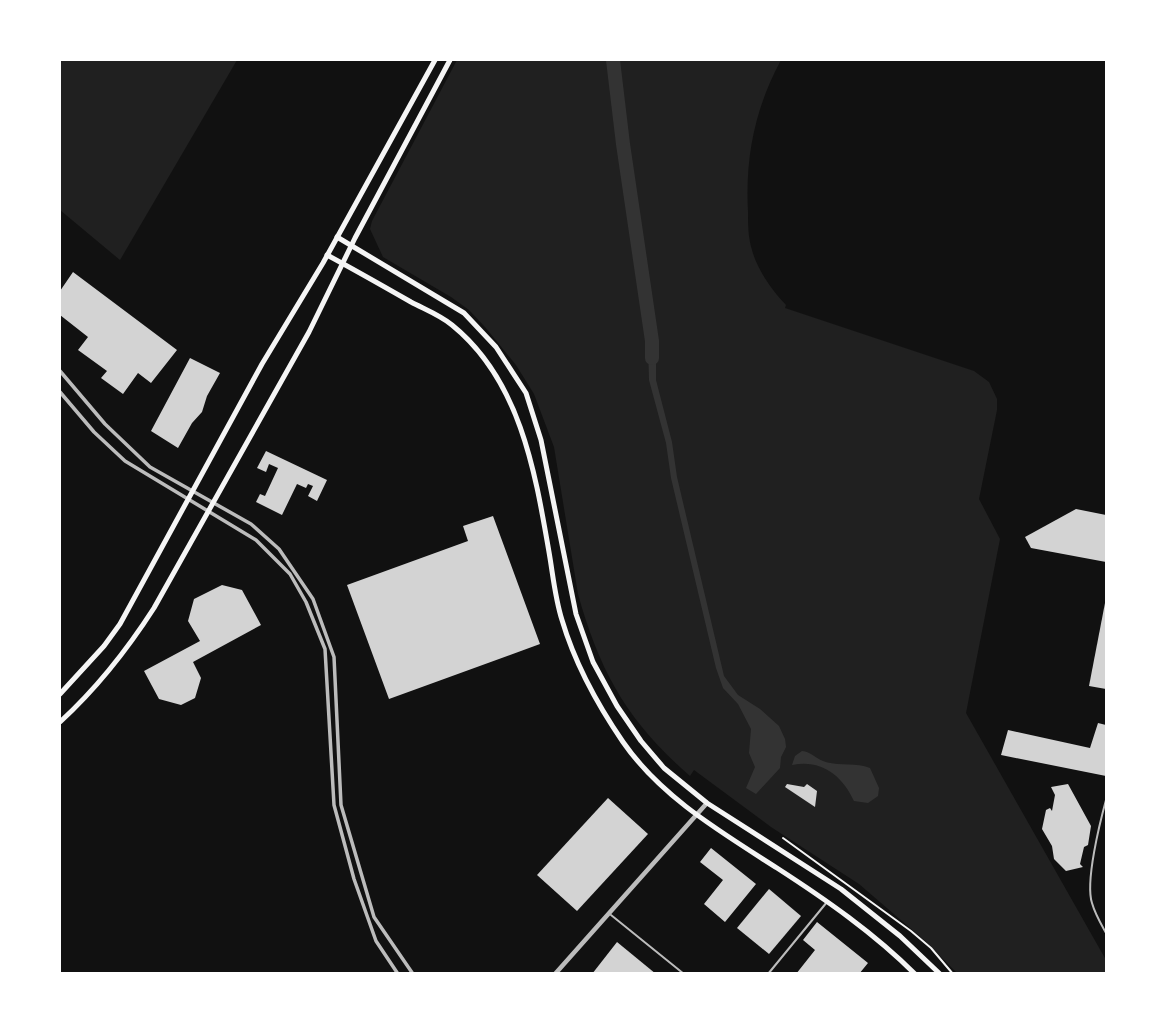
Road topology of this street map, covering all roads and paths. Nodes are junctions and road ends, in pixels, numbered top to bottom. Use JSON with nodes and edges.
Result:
{"nodes":[{"id":1,"x":435,"y":60,"type":"edge"},
{"id":2,"x":450,"y":60,"type":"edge"},
{"id":3,"x":337,"y":237,"type":"junction"},
{"id":4,"x":351,"y":245,"type":"junction"},
{"id":5,"x":327,"y":256,"type":"junction"},
{"id":6,"x":342,"y":263,"type":"junction"},
{"id":7,"x":60,"y":372,"type":"edge"},
{"id":8,"x":60,"y":392,"type":"edge"},
{"id":9,"x":193,"y":492,"type":"junction"},
{"id":10,"x":189,"y":500,"type":"junction"},
{"id":11,"x":213,"y":504,"type":"junction"},
{"id":12,"x":209,"y":512,"type":"junction"},
{"id":13,"x":336,"y":690,"type":"junction"},
{"id":14,"x":328,"y":691,"type":"junction"},
{"id":15,"x":60,"y":694,"type":"edge"},
{"id":16,"x":60,"y":722,"type":"edge"},
{"id":17,"x":1107,"y":800,"type":"edge"},
{"id":18,"x":707,"y":803,"type":"junction"},
{"id":19,"x":697,"y":814,"type":"junction"},
{"id":20,"x":783,"y":838,"type":"dead end"},
{"id":21,"x":827,"y":901,"type":"junction"},
{"id":22,"x":611,"y":914,"type":"junction"},
{"id":23,"x":1107,"y":933,"type":"edge"},
{"id":24,"x":398,"y":974,"type":"edge"},
{"id":25,"x":413,"y":974,"type":"edge"},
{"id":26,"x":555,"y":974,"type":"edge"},
{"id":27,"x":684,"y":974,"type":"edge"},
{"id":28,"x":768,"y":974,"type":"edge"},
{"id":29,"x":915,"y":974,"type":"edge"},
{"id":30,"x":940,"y":974,"type":"edge"},
{"id":31,"x":953,"y":974,"type":"edge"}],
"edges":[{"from":1,"to":3,"type":"main road"},
{"from":2,"to":4,"type":"main road"},
{"from":3,"to":4,"type":"main road"},
{"from":3,"to":5,"type":"main road"},
{"from":4,"to":6,"type":"main road"},
{"from":4,"to":18,"type":"main road"},
{"from":5,"to":6,"type":"main road"},
{"from":5,"to":9,"type":"main road"},
{"from":6,"to":11,"type":"main road"},
{"from":6,"to":19,"type":"main road"},
{"from":7,"to":9,"type":"street"},
{"from":8,"to":10,"type":"street"},
{"from":9,"to":10,"type":"main road"},
{"from":9,"to":11,"type":"street"},
{"from":10,"to":12,"type":"street"},
{"from":10,"to":15,"type":"main road"},
{"from":11,"to":12,"type":"main road"},
{"from":11,"to":13,"type":"street"},
{"from":12,"to":14,"type":"street"},
{"from":12,"to":16,"type":"main road"},
{"from":13,"to":14,"type":"street"},
{"from":13,"to":25,"type":"street"},
{"from":14,"to":24,"type":"street"},
{"from":17,"to":23,"type":"lane"},
{"from":18,"to":19,"type":"street"},
{"from":18,"to":30,"type":"main road"},
{"from":19,"to":21,"type":"main road"},
{"from":19,"to":22,"type":"street"},
{"from":20,"to":31,"type":"path"},
{"from":21,"to":28,"type":"lane"},
{"from":21,"to":29,"type":"main road"},
{"from":22,"to":26,"type":"street"},
{"from":22,"to":27,"type":"lane"}]}
